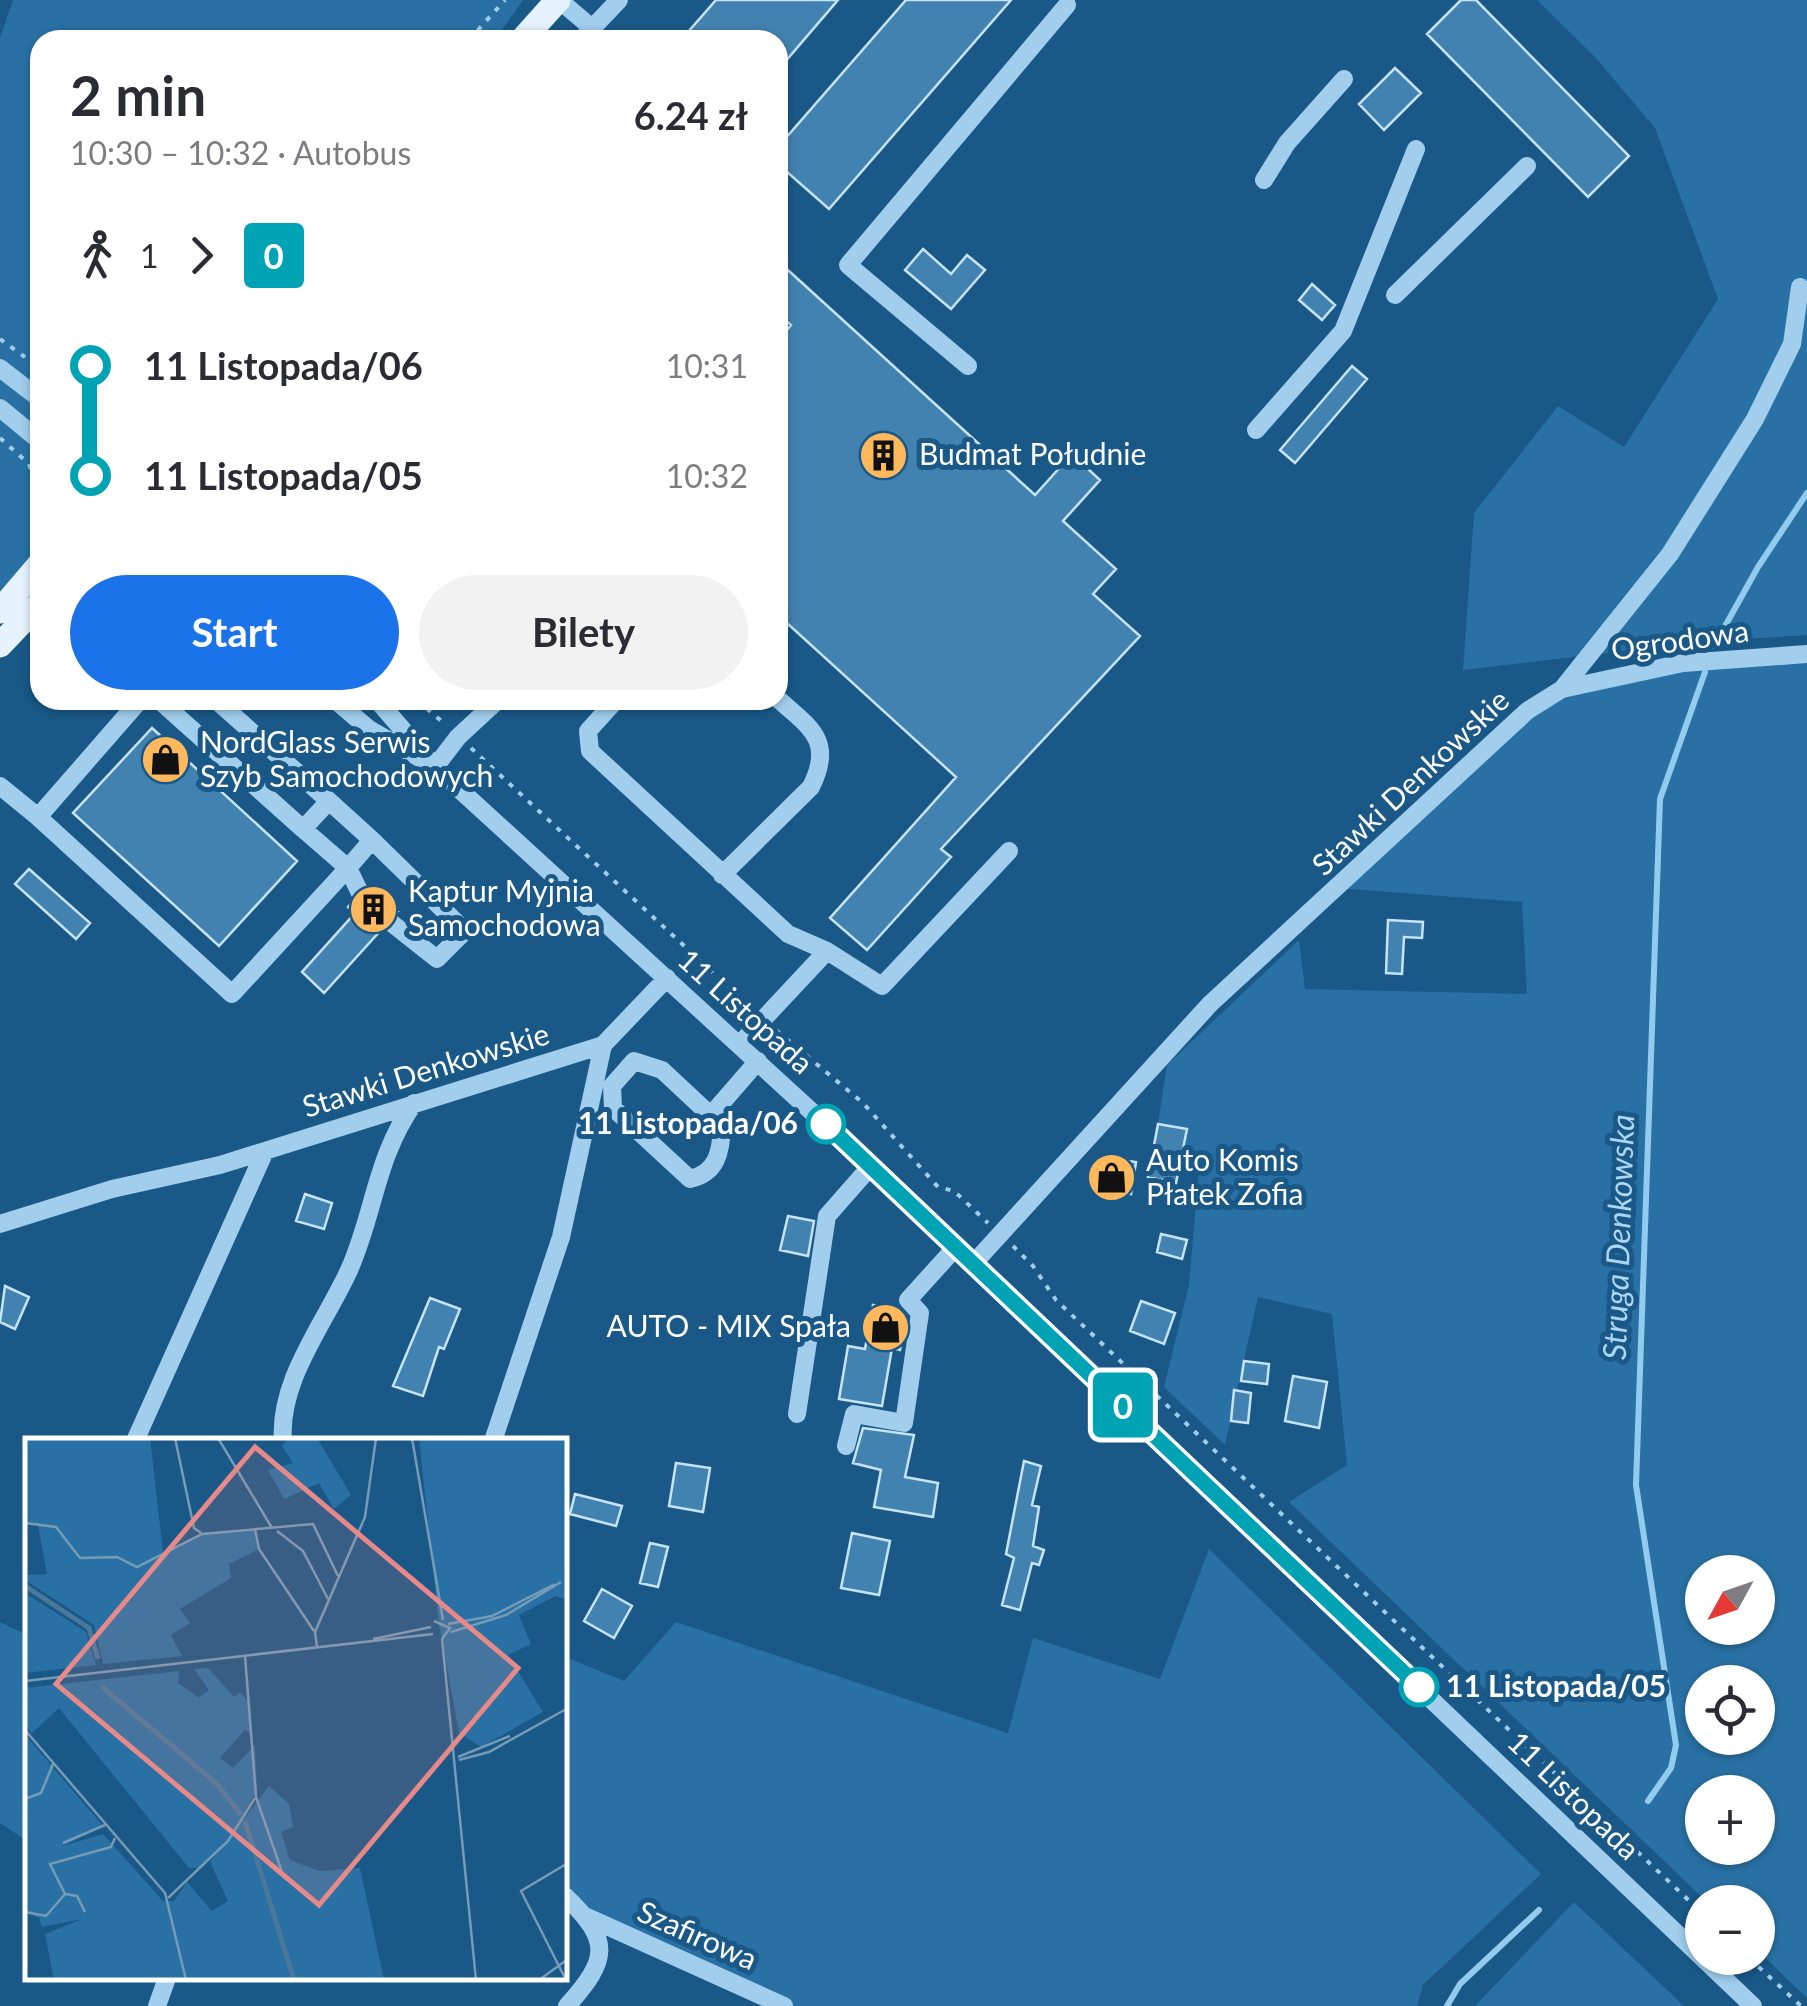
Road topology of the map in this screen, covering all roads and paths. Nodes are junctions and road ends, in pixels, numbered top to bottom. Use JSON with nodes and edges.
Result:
{"nodes":[{"id":1,"x":505,"y":0,"type":"edge"},
{"id":2,"x":558,"y":0,"type":"edge"},
{"id":3,"x":619,"y":0,"type":"edge"},
{"id":4,"x":1068,"y":5,"type":"dead end"},
{"id":5,"x":477,"y":30,"type":"edge"},
{"id":6,"x":531,"y":30,"type":"edge"},
{"id":7,"x":584,"y":30,"type":"edge"},
{"id":8,"x":591,"y":30,"type":"edge"},
{"id":9,"x":1344,"y":79,"type":"dead end"},
{"id":10,"x":1416,"y":149,"type":"dead end"},
{"id":11,"x":1527,"y":166,"type":"dead end"},
{"id":12,"x":1264,"y":180,"type":"dead end"},
{"id":13,"x":1800,"y":287,"type":"dead end"},
{"id":14,"x":1395,"y":295,"type":"dead end"},
{"id":15,"x":0,"y":339,"type":"edge"},
{"id":16,"x":30,"y":361,"type":"edge"},
{"id":17,"x":968,"y":366,"type":"dead end"},
{"id":18,"x":0,"y":368,"type":"edge"},
{"id":19,"x":30,"y":391,"type":"edge"},
{"id":20,"x":0,"y":408,"type":"edge"},
{"id":21,"x":1256,"y":430,"type":"dead end"},
{"id":22,"x":30,"y":433,"type":"edge"},
{"id":23,"x":0,"y":438,"type":"edge"},
{"id":24,"x":30,"y":467,"type":"edge"},
{"id":25,"x":30,"y":576,"type":"edge"},
{"id":26,"x":0,"y":611,"type":"edge"},
{"id":27,"x":30,"y":614,"type":"edge"},
{"id":28,"x":0,"y":646,"type":"edge"},
{"id":29,"x":1807,"y":654,"type":"edge"},
{"id":30,"x":1562,"y":688,"type":"junction"},
{"id":31,"x":788,"y":709,"type":"edge"},
{"id":32,"x":131,"y":710,"type":"edge"},
{"id":33,"x":170,"y":710,"type":"edge"},
{"id":34,"x":227,"y":710,"type":"edge"},
{"id":35,"x":347,"y":710,"type":"edge"},
{"id":36,"x":386,"y":710,"type":"edge"},
{"id":37,"x":428,"y":710,"type":"edge"},
{"id":38,"x":487,"y":710,"type":"edge"},
{"id":39,"x":607,"y":710,"type":"edge"},
{"id":40,"x":458,"y":736,"type":"junction"},
{"id":41,"x":435,"y":767,"type":"junction"},
{"id":42,"x":0,"y":786,"type":"edge"},
{"id":43,"x":330,"y":800,"type":"junction"},
{"id":44,"x":38,"y":817,"type":"junction"},
{"id":45,"x":304,"y":829,"type":"junction"},
{"id":46,"x":372,"y":840,"type":"junction"},
{"id":47,"x":1009,"y":850,"type":"dead end"},
{"id":48,"x":348,"y":868,"type":"junction"},
{"id":49,"x":722,"y":875,"type":"junction"},
{"id":50,"x":360,"y":893,"type":"tunnel mouth"},
{"id":51,"x":389,"y":920,"type":"tunnel mouth"},
{"id":52,"x":826,"y":952,"type":"junction"},
{"id":53,"x":667,"y":978,"type":"junction"},
{"id":54,"x":762,"y":1018,"type":"junction"},
{"id":55,"x":740,"y":1044,"type":"junction"},
{"id":56,"x":604,"y":1045,"type":"junction"},
{"id":57,"x":758,"y":1061,"type":"junction"},
{"id":58,"x":414,"y":1102,"type":"junction"},
{"id":59,"x":712,"y":1114,"type":"junction"},
{"id":60,"x":265,"y":1151,"type":"junction"},
{"id":61,"x":871,"y":1166,"type":"junction"},
{"id":62,"x":0,"y":1224,"type":"edge"},
{"id":63,"x":999,"y":1233,"type":"junction"},
{"id":64,"x":956,"y":1247,"type":"junction"},
{"id":65,"x":974,"y":1263,"type":"junction"},
{"id":66,"x":797,"y":1414,"type":"dead end"},
{"id":67,"x":136,"y":1438,"type":"edge"},
{"id":68,"x":282,"y":1438,"type":"edge"},
{"id":69,"x":494,"y":1438,"type":"edge"},
{"id":70,"x":846,"y":1446,"type":"dead end"},
{"id":71,"x":1685,"y":1897,"type":"edge"},
{"id":72,"x":568,"y":1899,"type":"edge"},
{"id":73,"x":586,"y":1917,"type":"junction"},
{"id":74,"x":1768,"y":1975,"type":"edge"},
{"id":75,"x":166,"y":1981,"type":"edge"},
{"id":76,"x":158,"y":2006,"type":"edge"},
{"id":77,"x":567,"y":2006,"type":"edge"},
{"id":78,"x":784,"y":2006,"type":"edge"},
{"id":79,"x":1753,"y":2006,"type":"edge"},
{"id":80,"x":1800,"y":2006,"type":"edge"}],
"edges":[{"from":1,"to":5,"type":"path"},
{"from":2,"to":6,"type":"main road"},
{"from":2,"to":7,"type":"street"},
{"from":3,"to":8,"type":"street"},
{"from":4,"to":17,"type":"street"},
{"from":9,"to":12,"type":"street"},
{"from":10,"to":21,"type":"street"},
{"from":11,"to":14,"type":"street"},
{"from":13,"to":30,"type":"street","name":"Stawki Denkowskie"},
{"from":15,"to":16,"type":"path"},
{"from":18,"to":19,"type":"street"},
{"from":20,"to":22,"type":"street"},
{"from":23,"to":24,"type":"path"},
{"from":25,"to":26,"type":"main road"},
{"from":27,"to":28,"type":"main road"},
{"from":29,"to":30,"type":"street","name":"Ogrodowa"},
{"from":30,"to":63,"type":"street","name":"Stawki Denkowskie"},
{"from":31,"to":49,"type":"street"},
{"from":32,"to":44,"type":"street"},
{"from":33,"to":45,"type":"street"},
{"from":34,"to":43,"type":"street"},
{"from":35,"to":41,"type":"street","name":"11 Listopada"},
{"from":36,"to":41,"type":"street","name":"11 Listopada"},
{"from":37,"to":40,"type":"path"},
{"from":38,"to":40,"type":"street"},
{"from":39,"to":49,"type":"street"},
{"from":40,"to":41,"type":"street"},
{"from":40,"to":54,"type":"path"},
{"from":41,"to":53,"type":"street","name":"11 Listopada"},
{"from":42,"to":44,"type":"street"},
{"from":43,"to":45,"type":"street"},
{"from":43,"to":46,"type":"street"},
{"from":44,"to":48,"type":"street"},
{"from":45,"to":48,"type":"street"},
{"from":46,"to":48,"type":"street"},
{"from":46,"to":51,"type":"street"},
{"from":47,"to":52,"type":"street"},
{"from":48,"to":50,"type":"street"},
{"from":49,"to":52,"type":"street"},
{"from":52,"to":54,"type":"street"},
{"from":53,"to":55,"type":"street","name":"11 Listopada"},
{"from":53,"to":56,"type":"street"},
{"from":54,"to":55,"type":"street"},
{"from":54,"to":63,"type":"path"},
{"from":55,"to":57,"type":"street","name":"11 Listopada"},
{"from":56,"to":58,"type":"street","name":"Stawki Denkowskie"},
{"from":56,"to":69,"type":"street"},
{"from":57,"to":59,"type":"street"},
{"from":57,"to":61,"type":"street","name":"11 Listopada"},
{"from":58,"to":60,"type":"street","name":"Stawki Denkowskie"},
{"from":58,"to":68,"type":"street"},
{"from":59,"to":59,"type":"street"},
{"from":60,"to":62,"type":"street","name":"Stawki Denkowskie"},
{"from":60,"to":67,"type":"street"},
{"from":61,"to":64,"type":"street","name":"11 Listopada"},
{"from":61,"to":66,"type":"street"},
{"from":63,"to":65,"type":"street","name":"Stawki Denkowskie"},
{"from":63,"to":71,"type":"path"},
{"from":64,"to":65,"type":"street","name":"11 Listopada"},
{"from":64,"to":70,"type":"street"},
{"from":65,"to":79,"type":"street","name":"11 Listopada"},
{"from":72,"to":73,"type":"street"},
{"from":73,"to":77,"type":"street"},
{"from":73,"to":78,"type":"street","name":"Szafirowa"},
{"from":74,"to":80,"type":"path"},
{"from":75,"to":76,"type":"street"}]}
